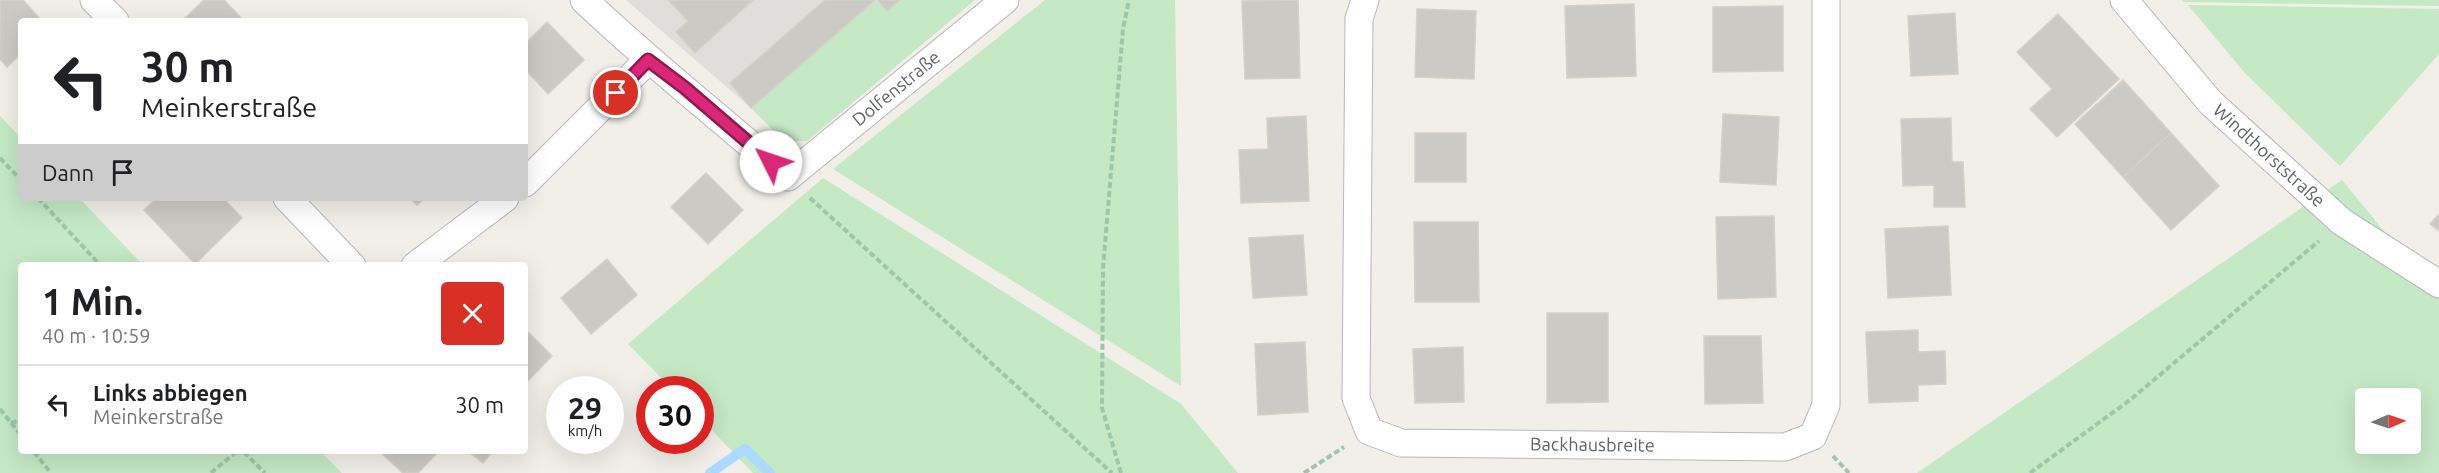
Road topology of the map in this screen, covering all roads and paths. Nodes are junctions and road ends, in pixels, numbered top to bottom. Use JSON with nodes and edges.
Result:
{"nodes":[{"id":1,"x":94,"y":0,"type":"edge"},
{"id":2,"x":584,"y":0,"type":"edge"},
{"id":3,"x":1005,"y":0,"type":"edge"},
{"id":4,"x":1129,"y":0,"type":"edge"},
{"id":5,"x":1365,"y":0,"type":"edge"},
{"id":6,"x":1826,"y":0,"type":"edge"},
{"id":7,"x":2124,"y":0,"type":"edge"},
{"id":8,"x":112,"y":18,"type":"edge"},
{"id":9,"x":648,"y":60,"type":"junction"},
{"id":10,"x":0,"y":158,"type":"edge"},
{"id":11,"x":18,"y":177,"type":"edge"},
{"id":12,"x":788,"y":177,"type":"junction"},
{"id":13,"x":528,"y":180,"type":"edge"},
{"id":14,"x":41,"y":201,"type":"edge"},
{"id":15,"x":290,"y":201,"type":"edge"},
{"id":16,"x":501,"y":201,"type":"edge"},
{"id":17,"x":2342,"y":222,"type":"junction"},
{"id":18,"x":97,"y":262,"type":"edge"},
{"id":19,"x":348,"y":262,"type":"edge"},
{"id":20,"x":420,"y":262,"type":"edge"},
{"id":21,"x":2439,"y":284,"type":"edge"},
{"id":22,"x":0,"y":409,"type":"edge"},
{"id":23,"x":18,"y":421,"type":"edge"},
{"id":24,"x":11,"y":423,"type":"junction"},
{"id":25,"x":18,"y":431,"type":"edge"},
{"id":26,"x":1369,"y":431,"type":"junction"},
{"id":27,"x":36,"y":454,"type":"edge"},
{"id":28,"x":234,"y":454,"type":"edge"},
{"id":29,"x":246,"y":454,"type":"edge"},
{"id":30,"x":51,"y":473,"type":"edge"},
{"id":31,"x":211,"y":473,"type":"edge"},
{"id":32,"x":266,"y":473,"type":"edge"},
{"id":33,"x":1112,"y":473,"type":"edge"},
{"id":34,"x":1121,"y":473,"type":"edge"},
{"id":35,"x":1304,"y":473,"type":"edge"},
{"id":36,"x":2030,"y":473,"type":"edge"}],
"edges":[{"from":1,"to":8,"type":"street"},
{"from":2,"to":9,"type":"street"},
{"from":3,"to":12,"type":"street","name":"Dolfenstraße"},
{"from":4,"to":34,"type":"path"},
{"from":5,"to":26,"type":"street"},
{"from":6,"to":26,"type":"street","name":"Backhausbreite"},
{"from":7,"to":17,"type":"street","name":"Windthorststraße"},
{"from":9,"to":12,"type":"street"},
{"from":9,"to":13,"type":"street"},
{"from":10,"to":11,"type":"path"},
{"from":12,"to":33,"type":"path"},
{"from":14,"to":18,"type":"path"},
{"from":15,"to":19,"type":"street"},
{"from":16,"to":20,"type":"street"},
{"from":17,"to":21,"type":"street","name":"Windthorststraße"},
{"from":17,"to":36,"type":"path"},
{"from":22,"to":24,"type":"path"},
{"from":23,"to":24,"type":"path"},
{"from":24,"to":25,"type":"path"},
{"from":26,"to":35,"type":"path"},
{"from":27,"to":30,"type":"path"},
{"from":28,"to":31,"type":"path"},
{"from":29,"to":32,"type":"path"}]}
